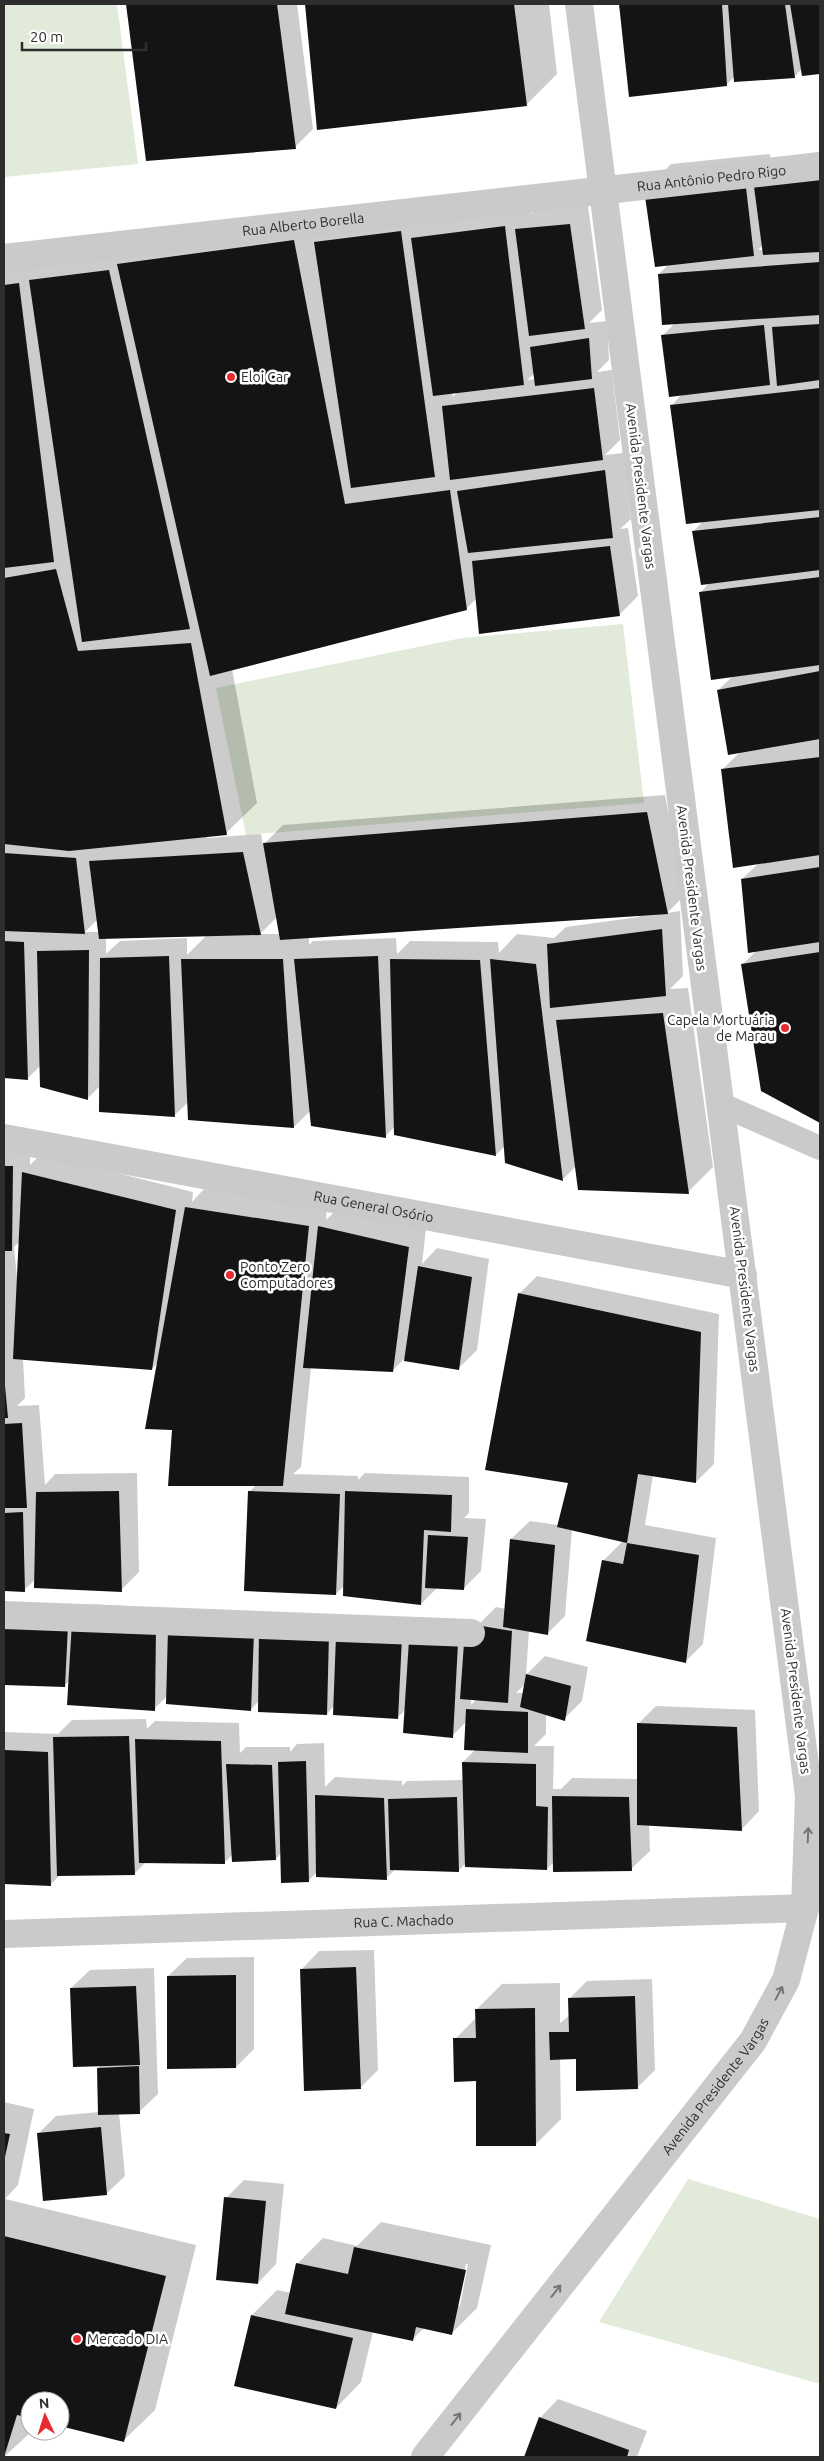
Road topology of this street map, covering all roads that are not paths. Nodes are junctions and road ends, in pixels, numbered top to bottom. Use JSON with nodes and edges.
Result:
{"nodes":[{"id":1,"x":580,"y":4,"type":"edge"},
{"id":2,"x":820,"y":166,"type":"edge"},
{"id":3,"x":603,"y":190,"type":"junction"},
{"id":4,"x":4,"y":258,"type":"edge"},
{"id":5,"x":720,"y":1104,"type":"junction"},
{"id":6,"x":4,"y":1138,"type":"edge"},
{"id":7,"x":820,"y":1148,"type":"edge"},
{"id":8,"x":743,"y":1275,"type":"junction"},
{"id":9,"x":4,"y":1616,"type":"edge"},
{"id":10,"x":472,"y":1633,"type":"dead end"},
{"id":11,"x":805,"y":1908,"type":"junction"},
{"id":12,"x":4,"y":1934,"type":"edge"},
{"id":13,"x":426,"y":2457,"type":"edge"}],
"edges":[{"from":1,"to":3,"type":"street","name":"Avenida Presidente Vargas"},
{"from":2,"to":3,"type":"street","name":"Rua Antônio Pedro Rigo"},
{"from":3,"to":4,"type":"street","name":"Rua Alberto Borella"},
{"from":3,"to":5,"type":"street","name":"Avenida Presidente Vargas"},
{"from":5,"to":7,"type":"lane"},
{"from":5,"to":8,"type":"street","name":"Avenida Presidente Vargas"},
{"from":6,"to":8,"type":"street","name":"Rua General Osório"},
{"from":11,"to":8,"type":"street","name":"Avenida Presidente Vargas","one_way":true},
{"from":9,"to":10,"type":"street"},
{"from":11,"to":12,"type":"street","name":"Rua C. Machado"},
{"from":13,"to":11,"type":"street","name":"Avenida Presidente Vargas","one_way":true}]}
